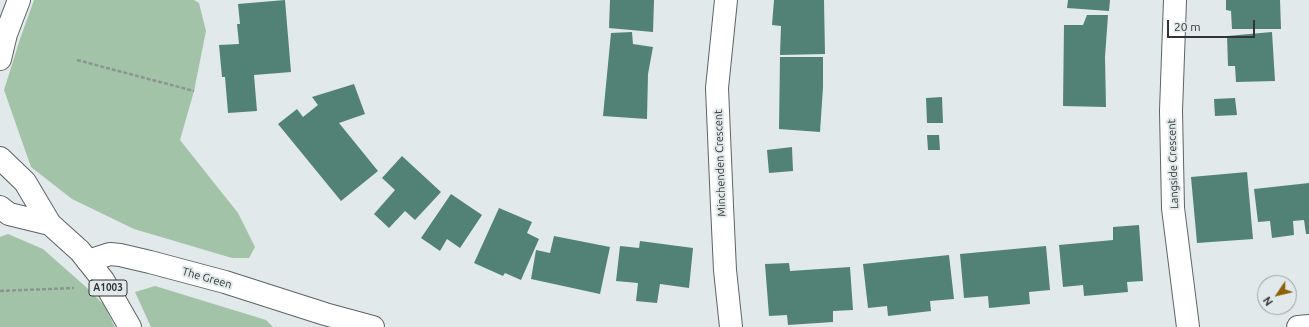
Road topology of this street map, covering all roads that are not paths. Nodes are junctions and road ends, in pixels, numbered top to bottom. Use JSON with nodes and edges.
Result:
{"nodes":[{"id":1,"x":19,"y":0,"type":"edge"},
{"id":2,"x":726,"y":0,"type":"edge"},
{"id":3,"x":1175,"y":0,"type":"edge"},
{"id":4,"x":0,"y":59,"type":"edge"},
{"id":5,"x":0,"y":158,"type":"edge"},
{"id":6,"x":0,"y":207,"type":"edge"},
{"id":7,"x":50,"y":224,"type":"junction"},
{"id":8,"x":88,"y":261,"type":"junction"},
{"id":9,"x":322,"y":321,"type":"edge"},
{"id":10,"x":1309,"y":326,"type":"edge"},
{"id":11,"x":130,"y":327,"type":"edge"},
{"id":12,"x":372,"y":327,"type":"edge"},
{"id":13,"x":731,"y":327,"type":"edge"},
{"id":14,"x":1188,"y":327,"type":"edge"},
{"id":15,"x":1298,"y":327,"type":"edge"}],
"edges":[{"from":1,"to":4,"type":"street"},
{"from":2,"to":13,"type":"street","name":"Minchenden Crescent"},
{"from":3,"to":14,"type":"street","name":"Langside Crescent"},
{"from":5,"to":7,"type":"street"},
{"from":6,"to":7,"type":"street","number":"A1003"},
{"from":7,"to":8,"type":"street","number":"A1003"},
{"from":8,"to":9,"type":"street","name":"The Green"},
{"from":8,"to":11,"type":"street","number":"A1003"},
{"from":9,"to":12,"type":"street","name":"The Green"},
{"from":10,"to":15,"type":"street"}]}
